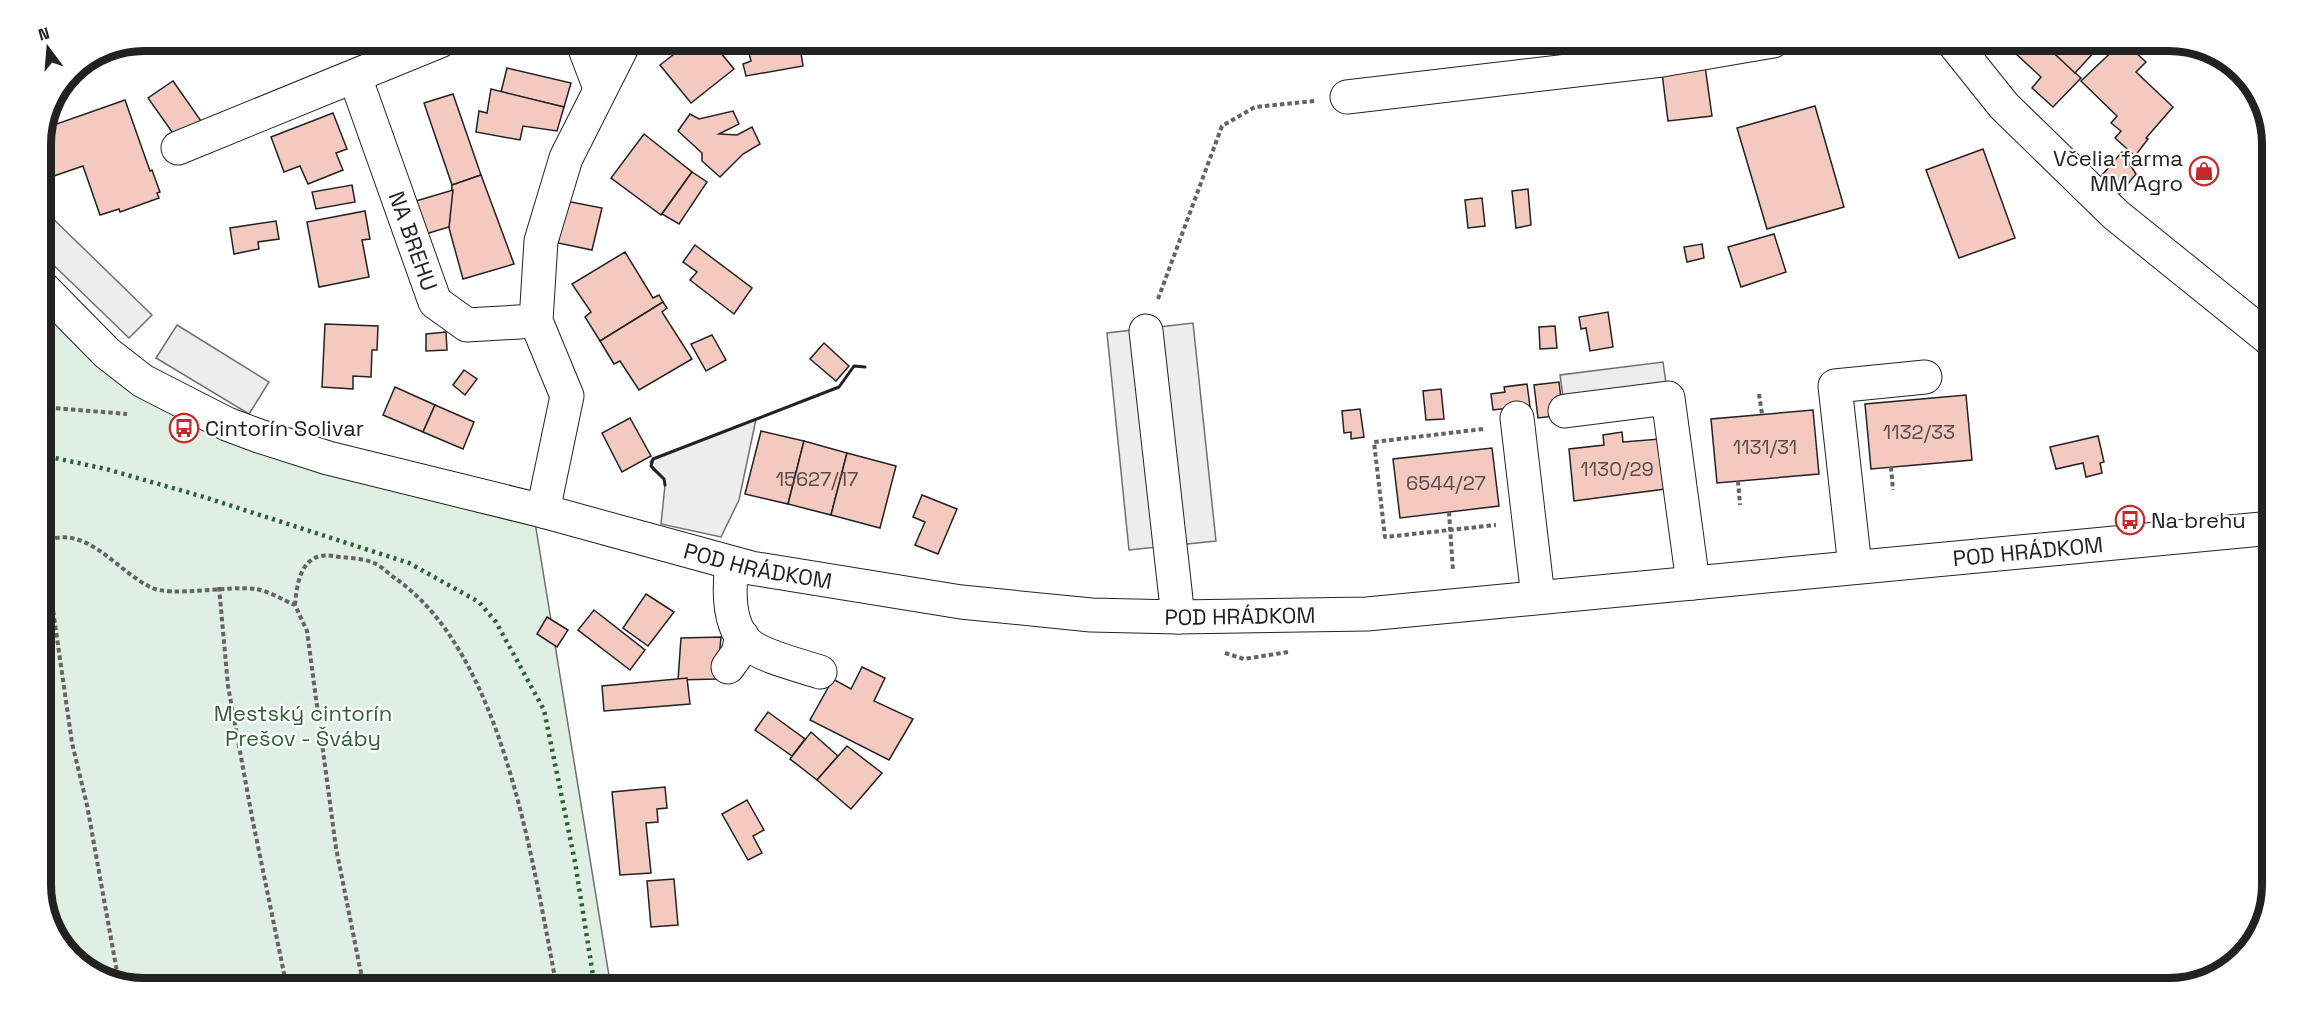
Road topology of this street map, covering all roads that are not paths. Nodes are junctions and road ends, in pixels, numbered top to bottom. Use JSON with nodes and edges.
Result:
{"nodes":[{"id":1,"x":415,"y":51,"type":"edge"},
{"id":2,"x":586,"y":51,"type":"edge"},
{"id":3,"x":619,"y":51,"type":"edge"},
{"id":4,"x":1712,"y":51,"type":"edge"},
{"id":5,"x":1961,"y":51,"type":"edge"},
{"id":6,"x":355,"y":77,"type":"junction"},
{"id":7,"x":600,"y":88,"type":"junction"},
{"id":8,"x":1347,"y":97,"type":"road end"},
{"id":9,"x":178,"y":148,"type":"dead end"},
{"id":10,"x":51,"y":296,"type":"edge"},
{"id":11,"x":536,"y":321,"type":"junction"},
{"id":12,"x":1146,"y":331,"type":"road end"},
{"id":13,"x":2262,"y":333,"type":"edge"},
{"id":14,"x":1925,"y":377,"type":"dead end"},
{"id":15,"x":1565,"y":411,"type":"dead end"},
{"id":16,"x":1518,"y":421,"type":"road end"},
{"id":17,"x":543,"y":511,"type":"junction"},
{"id":18,"x":2262,"y":529,"type":"edge"},
{"id":19,"x":732,"y":563,"type":"junction"},
{"id":20,"x":1855,"y":567,"type":"junction"},
{"id":21,"x":1693,"y":582,"type":"junction"},
{"id":22,"x":1538,"y":597,"type":"junction"},
{"id":23,"x":1179,"y":617,"type":"junction"},
{"id":24,"x":742,"y":636,"type":"junction"},
{"id":25,"x":728,"y":668,"type":"dead end"},
{"id":26,"x":820,"y":672,"type":"dead end"}],
"edges":[{"from":1,"to":6,"type":"street"},
{"from":2,"to":7,"type":"street"},
{"from":3,"to":7,"type":"street"},
{"from":4,"to":8,"type":"street"},
{"from":5,"to":13,"type":"street"},
{"from":6,"to":9,"type":"street"},
{"from":6,"to":11,"type":"street","name":"NA BREHU"},
{"from":7,"to":11,"type":"street"},
{"from":10,"to":17,"type":"street","name":"POD HRÁDKOM"},
{"from":11,"to":17,"type":"street"},
{"from":12,"to":23,"type":"street"},
{"from":14,"to":20,"type":"street"},
{"from":15,"to":21,"type":"street"},
{"from":16,"to":22,"type":"street"},
{"from":17,"to":19,"type":"street","name":"POD HRÁDKOM"},
{"from":18,"to":20,"type":"street","name":"POD HRÁDKOM"},
{"from":19,"to":23,"type":"street","name":"POD HRÁDKOM"},
{"from":19,"to":24,"type":"street"},
{"from":20,"to":21,"type":"street","name":"POD HRÁDKOM"},
{"from":21,"to":22,"type":"street","name":"POD HRÁDKOM"},
{"from":22,"to":23,"type":"street","name":"POD HRÁDKOM"},
{"from":24,"to":25,"type":"street"},
{"from":24,"to":26,"type":"street"}]}
